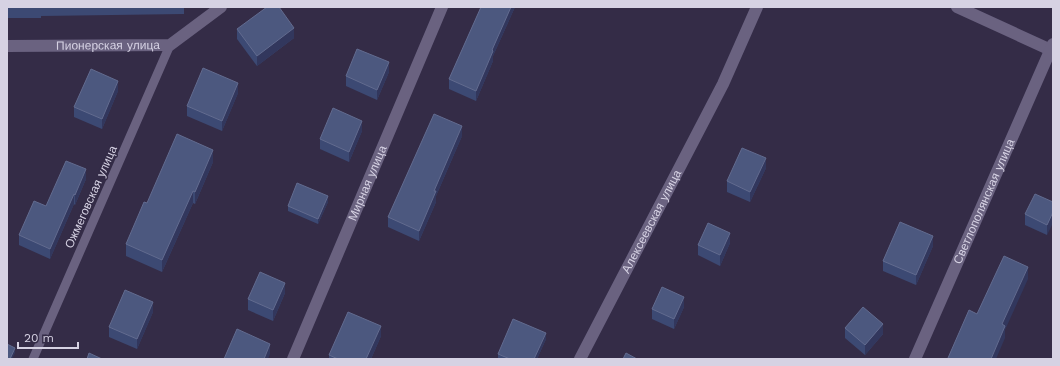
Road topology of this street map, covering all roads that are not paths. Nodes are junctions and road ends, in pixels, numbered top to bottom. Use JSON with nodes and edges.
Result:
{"nodes":[{"id":1,"x":221,"y":7,"type":"edge"},
{"id":2,"x":442,"y":7,"type":"edge"},
{"id":3,"x":757,"y":7,"type":"edge"},
{"id":4,"x":957,"y":7,"type":"edge"},
{"id":5,"x":170,"y":45,"type":"junction"},
{"id":6,"x":7,"y":46,"type":"edge"},
{"id":7,"x":1052,"y":48,"type":"edge"},
{"id":8,"x":33,"y":359,"type":"edge"},
{"id":9,"x":293,"y":359,"type":"edge"},
{"id":10,"x":580,"y":359,"type":"edge"},
{"id":11,"x":915,"y":359,"type":"edge"}],
"edges":[{"from":1,"to":5,"type":"street","name":"Пионерская улица"},
{"from":2,"to":9,"type":"street","name":"Мирная улица"},
{"from":3,"to":10,"type":"street","name":"Алексеевская улица"},
{"from":4,"to":7,"type":"street"},
{"from":5,"to":6,"type":"street","name":"Пионерская улица"},
{"from":5,"to":8,"type":"lane","name":"Ожмеговская улица"},
{"from":7,"to":11,"type":"street","name":"Светлополянская улица"}]}
